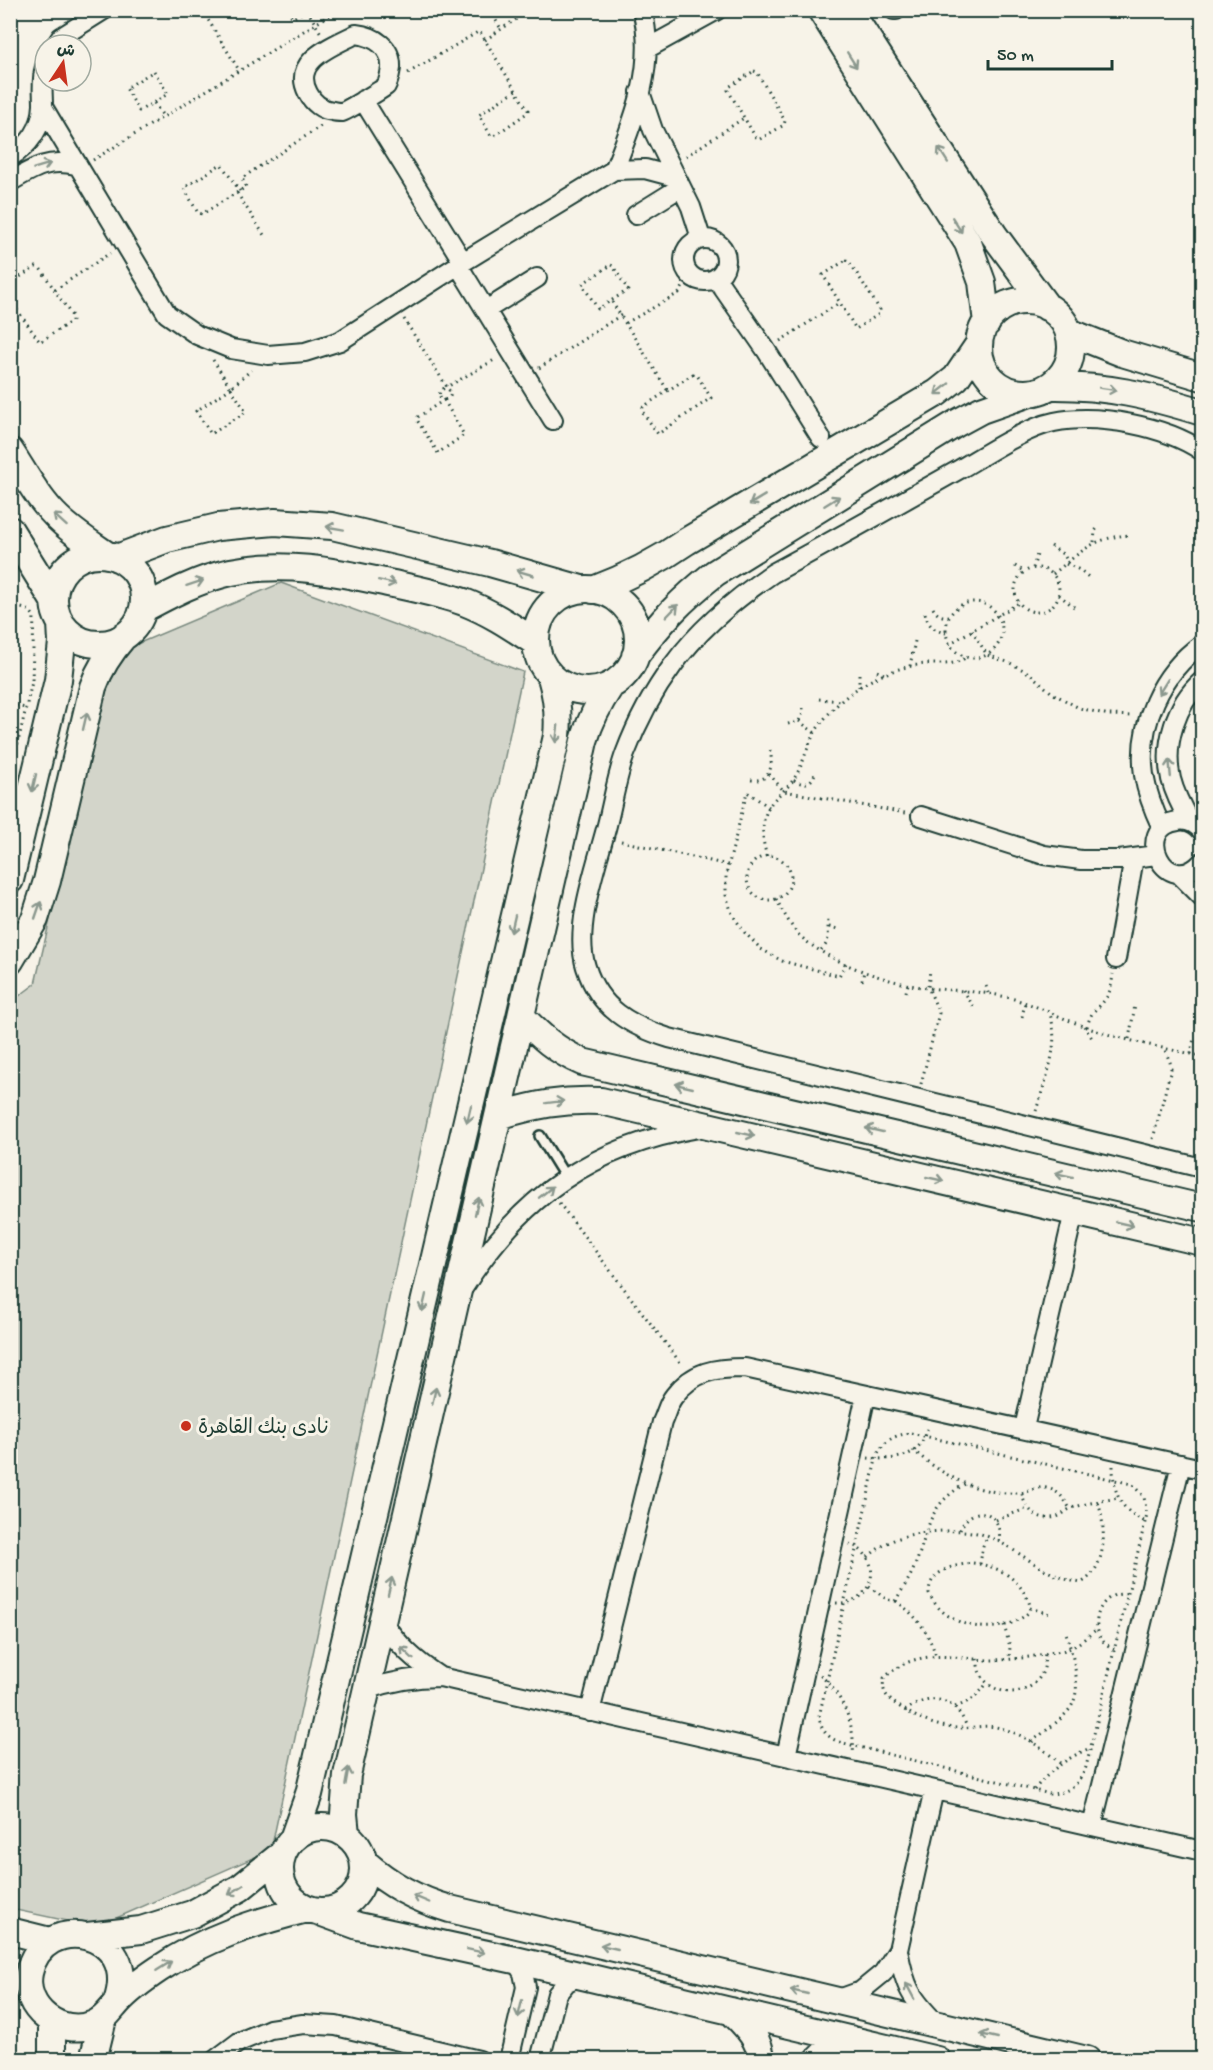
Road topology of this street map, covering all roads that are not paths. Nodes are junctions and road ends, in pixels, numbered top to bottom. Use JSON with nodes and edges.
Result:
{"nodes":[{"id":1,"x":104,"y":10,"type":"edge"},
{"id":2,"x":642,"y":10,"type":"edge"},
{"id":3,"x":717,"y":10,"type":"edge"},
{"id":4,"x":821,"y":10,"type":"edge"},
{"id":5,"x":849,"y":10,"type":"edge"},
{"id":6,"x":67,"y":33,"type":"edge"},
{"id":7,"x":648,"y":48,"type":"junction"},
{"id":8,"x":640,"y":92,"type":"junction"},
{"id":9,"x":42,"y":93,"type":"edge"},
{"id":10,"x":363,"y":100,"type":"junction"},
{"id":11,"x":43,"y":107,"type":"junction"},
{"id":12,"x":10,"y":157,"type":"edge"},
{"id":13,"x":78,"y":167,"type":"junction"},
{"id":14,"x":614,"y":170,"type":"junction"},
{"id":15,"x":675,"y":177,"type":"junction"},
{"id":16,"x":10,"y":182,"type":"edge"},
{"id":17,"x":636,"y":215,"type":"dead end"},
{"id":18,"x":701,"y":238,"type":"junction"},
{"id":19,"x":461,"y":263,"type":"junction"},
{"id":20,"x":537,"y":278,"type":"dead end"},
{"id":21,"x":716,"y":278,"type":"junction"},
{"id":22,"x":1047,"y":307,"type":"junction"},
{"id":23,"x":486,"y":310,"type":"junction"},
{"id":24,"x":1069,"y":332,"type":"junction"},
{"id":25,"x":983,"y":333,"type":"junction"},
{"id":26,"x":1203,"y":377,"type":"edge"},
{"id":27,"x":1040,"y":390,"type":"junction"},
{"id":28,"x":1203,"y":412,"type":"edge"},
{"id":29,"x":553,"y":420,"type":"dead end"},
{"id":30,"x":821,"y":438,"type":"dead end"},
{"id":31,"x":10,"y":451,"type":"edge"},
{"id":32,"x":1203,"y":452,"type":"edge"},
{"id":33,"x":10,"y":530,"type":"edge"},
{"id":34,"x":112,"y":556,"type":"junction"},
{"id":35,"x":587,"y":589,"type":"junction"},
{"id":36,"x":143,"y":609,"type":"junction"},
{"id":37,"x":58,"y":612,"type":"junction"},
{"id":38,"x":124,"y":636,"type":"junction"},
{"id":39,"x":535,"y":642,"type":"junction"},
{"id":40,"x":1203,"y":644,"type":"edge"},
{"id":41,"x":635,"y":656,"type":"junction"},
{"id":42,"x":551,"y":676,"type":"junction"},
{"id":43,"x":1203,"y":681,"type":"edge"},
{"id":44,"x":611,"y":685,"type":"junction"},
{"id":45,"x":921,"y":816,"type":"road end"},
{"id":46,"x":1196,"y":826,"type":"edge"},
{"id":47,"x":1162,"y":828,"type":"junction"},
{"id":48,"x":1156,"y":855,"type":"junction"},
{"id":49,"x":1134,"y":858,"type":"junction"},
{"id":50,"x":1203,"y":862,"type":"edge"},
{"id":51,"x":1178,"y":873,"type":"junction"},
{"id":52,"x":10,"y":880,"type":"edge"},
{"id":53,"x":1203,"y":897,"type":"edge"},
{"id":54,"x":1116,"y":959,"type":"road end"},
{"id":55,"x":10,"y":961,"type":"edge"},
{"id":56,"x":521,"y":1016,"type":"junction"},
{"id":57,"x":498,"y":1116,"type":"junction"},
{"id":58,"x":712,"y":1126,"type":"junction"},
{"id":59,"x":540,"y":1136,"type":"dead end"},
{"id":60,"x":1203,"y":1168,"type":"edge"},
{"id":61,"x":566,"y":1178,"type":"junction"},
{"id":62,"x":1203,"y":1208,"type":"edge"},
{"id":63,"x":1074,"y":1212,"type":"junction"},
{"id":64,"x":1203,"y":1242,"type":"edge"},
{"id":65,"x":455,"y":1301,"type":"junction"},
{"id":66,"x":866,"y":1395,"type":"junction"},
{"id":67,"x":1024,"y":1428,"type":"junction"},
{"id":68,"x":1181,"y":1464,"type":"junction"},
{"id":69,"x":1203,"y":1469,"type":"edge"},
{"id":70,"x":382,"y":1621,"type":"junction"},
{"id":71,"x":440,"y":1677,"type":"junction"},
{"id":72,"x":366,"y":1690,"type":"junction"},
{"id":73,"x":590,"y":1712,"type":"junction"},
{"id":74,"x":786,"y":1756,"type":"junction"},
{"id":75,"x":934,"y":1790,"type":"junction"},
{"id":76,"x":1092,"y":1826,"type":"junction"},
{"id":77,"x":346,"y":1834,"type":"junction"},
{"id":78,"x":288,"y":1845,"type":"junction"},
{"id":79,"x":1203,"y":1851,"type":"edge"},
{"id":80,"x":364,"y":1862,"type":"junction"},
{"id":81,"x":312,"y":1910,"type":"junction"},
{"id":82,"x":10,"y":1931,"type":"edge"},
{"id":83,"x":87,"y":1936,"type":"junction"},
{"id":84,"x":51,"y":1941,"type":"junction"},
{"id":85,"x":898,"y":1950,"type":"junction"},
{"id":86,"x":515,"y":1960,"type":"junction"},
{"id":87,"x":679,"y":1963,"type":"junction"},
{"id":88,"x":10,"y":1968,"type":"edge"},
{"id":89,"x":582,"y":1975,"type":"junction"},
{"id":90,"x":28,"y":1985,"type":"junction"},
{"id":91,"x":671,"y":1997,"type":"junction"},
{"id":92,"x":835,"y":2001,"type":"junction"},
{"id":93,"x":110,"y":2010,"type":"junction"},
{"id":94,"x":731,"y":2011,"type":"junction"},
{"id":95,"x":52,"y":2022,"type":"junction"},
{"id":96,"x":937,"y":2024,"type":"junction"},
{"id":97,"x":850,"y":2039,"type":"junction"},
{"id":98,"x":414,"y":2052,"type":"edge"},
{"id":99,"x":52,"y":2060,"type":"edge"},
{"id":100,"x":93,"y":2060,"type":"edge"},
{"id":101,"x":215,"y":2060,"type":"edge"},
{"id":102,"x":479,"y":2060,"type":"edge"},
{"id":103,"x":509,"y":2060,"type":"edge"},
{"id":104,"x":540,"y":2060,"type":"edge"},
{"id":105,"x":761,"y":2060,"type":"edge"},
{"id":106,"x":818,"y":2060,"type":"edge"},
{"id":107,"x":937,"y":2060,"type":"edge"},
{"id":108,"x":1087,"y":2060,"type":"edge"}],
"edges":[{"from":1,"to":6,"type":"street"},
{"from":2,"to":7,"type":"street"},
{"from":3,"to":7,"type":"street"},
{"from":4,"to":25,"type":"street","one_way":true},
{"from":22,"to":5,"type":"street","one_way":true},
{"from":7,"to":8,"type":"street"},
{"from":8,"to":14,"type":"street"},
{"from":8,"to":15,"type":"street"},
{"from":9,"to":11,"type":"street"},
{"from":10,"to":10,"type":"street"},
{"from":10,"to":19,"type":"street"},
{"from":11,"to":12,"type":"street"},
{"from":11,"to":13,"type":"street"},
{"from":16,"to":13,"type":"street","one_way":true},
{"from":13,"to":19,"type":"street"},
{"from":14,"to":15,"type":"street"},
{"from":14,"to":19,"type":"street"},
{"from":15,"to":17,"type":"street"},
{"from":15,"to":18,"type":"street"},
{"from":18,"to":21,"type":"street"},
{"from":18,"to":21,"type":"street"},
{"from":19,"to":23,"type":"street"},
{"from":20,"to":23,"type":"street"},
{"from":21,"to":30,"type":"street"},
{"from":22,"to":24,"type":"street"},
{"from":22,"to":25,"type":"street"},
{"from":23,"to":29,"type":"street"},
{"from":24,"to":26,"type":"street"},
{"from":24,"to":27,"type":"street"},
{"from":25,"to":27,"type":"street"},
{"from":25,"to":35,"type":"street","one_way":true},
{"from":27,"to":28,"type":"street","one_way":true},
{"from":41,"to":27,"type":"street","one_way":true},
{"from":34,"to":31,"type":"street","one_way":true},
{"from":32,"to":60,"type":"street"},
{"from":33,"to":37,"type":"street"},
{"from":35,"to":34,"type":"street","one_way":true},
{"from":34,"to":36,"type":"street"},
{"from":34,"to":37,"type":"street"},
{"from":35,"to":39,"type":"street"},
{"from":35,"to":41,"type":"street"},
{"from":36,"to":38,"type":"street"},
{"from":36,"to":39,"type":"street","one_way":true},
{"from":37,"to":38,"type":"street"},
{"from":37,"to":52,"type":"street","one_way":true},
{"from":55,"to":38,"type":"street","one_way":true},
{"from":39,"to":42,"type":"street"},
{"from":40,"to":47,"type":"street","one_way":true},
{"from":41,"to":44,"type":"street"},
{"from":42,"to":44,"type":"street"},
{"from":42,"to":78,"type":"street","one_way":true},
{"from":46,"to":43,"type":"street","one_way":true},
{"from":44,"to":56,"type":"street"},
{"from":45,"to":49,"type":"street"},
{"from":46,"to":47,"type":"street"},
{"from":47,"to":48,"type":"street"},
{"from":48,"to":49,"type":"street"},
{"from":48,"to":51,"type":"street"},
{"from":49,"to":54,"type":"street"},
{"from":50,"to":51,"type":"street"},
{"from":51,"to":53,"type":"street"},
{"from":56,"to":57,"type":"street"},
{"from":62,"to":56,"type":"street","one_way":true},
{"from":57,"to":58,"type":"street","one_way":true},
{"from":65,"to":57,"type":"street","one_way":true},
{"from":58,"to":61,"type":"street"},
{"from":58,"to":63,"type":"street","one_way":true},
{"from":59,"to":61,"type":"lane"},
{"from":65,"to":61,"type":"street","one_way":true},
{"from":63,"to":64,"type":"street","one_way":true},
{"from":63,"to":67,"type":"street"},
{"from":70,"to":65,"type":"street","one_way":true},
{"from":66,"to":67,"type":"street"},
{"from":66,"to":73,"type":"street"},
{"from":66,"to":74,"type":"street"},
{"from":67,"to":68,"type":"street"},
{"from":68,"to":69,"type":"street"},
{"from":68,"to":76,"type":"street"},
{"from":71,"to":70,"type":"street","one_way":true},
{"from":70,"to":72,"type":"street"},
{"from":71,"to":72,"type":"street"},
{"from":71,"to":73,"type":"street"},
{"from":77,"to":72,"type":"street","one_way":true},
{"from":73,"to":74,"type":"street"},
{"from":74,"to":75,"type":"street"},
{"from":75,"to":76,"type":"street"},
{"from":75,"to":85,"type":"street"},
{"from":76,"to":79,"type":"street"},
{"from":77,"to":78,"type":"street"},
{"from":77,"to":80,"type":"street"},
{"from":78,"to":81,"type":"street"},
{"from":78,"to":83,"type":"street","one_way":true},
{"from":80,"to":81,"type":"street"},
{"from":87,"to":80,"type":"street","one_way":true},
{"from":81,"to":86,"type":"street","one_way":true},
{"from":93,"to":81,"type":"street","one_way":true},
{"from":82,"to":84,"type":"street"},
{"from":83,"to":84,"type":"street"},
{"from":83,"to":93,"type":"street"},
{"from":84,"to":90,"type":"street"},
{"from":85,"to":92,"type":"street"},
{"from":96,"to":85,"type":"street","one_way":true},
{"from":86,"to":89,"type":"street"},
{"from":86,"to":103,"type":"street","one_way":true},
{"from":87,"to":91,"type":"street"},
{"from":92,"to":87,"type":"street","one_way":true},
{"from":88,"to":90,"type":"street"},
{"from":89,"to":91,"type":"street"},
{"from":89,"to":104,"type":"street"},
{"from":90,"to":95,"type":"street"},
{"from":91,"to":94,"type":"street"},
{"from":92,"to":96,"type":"street"},
{"from":93,"to":95,"type":"street"},
{"from":93,"to":100,"type":"street"},
{"from":94,"to":97,"type":"street"},
{"from":94,"to":105,"type":"street"},
{"from":95,"to":99,"type":"street"},
{"from":108,"to":96,"type":"street","one_way":true},
{"from":97,"to":106,"type":"street"},
{"from":97,"to":107,"type":"street"},
{"from":98,"to":101,"type":"street"},
{"from":98,"to":102,"type":"street"}]}
